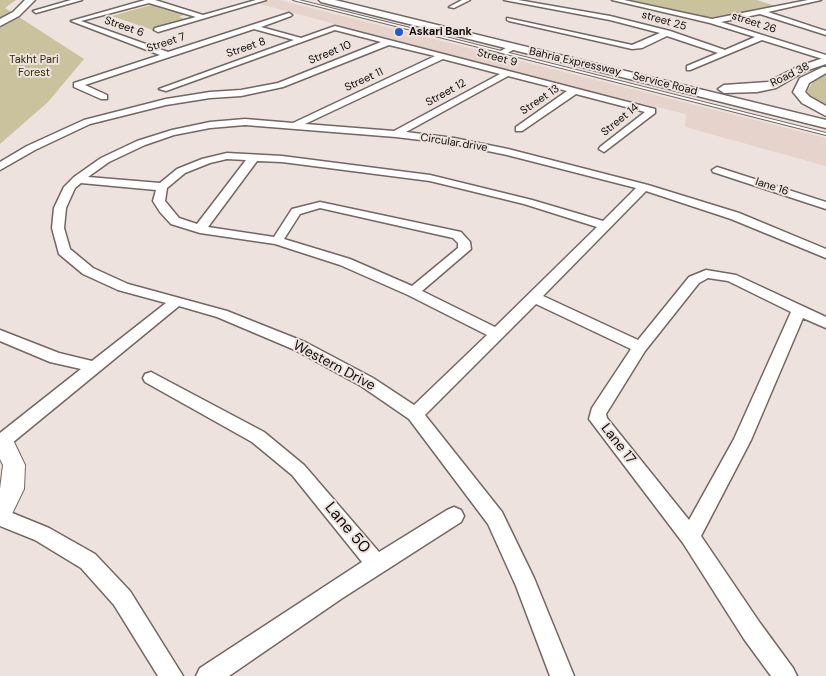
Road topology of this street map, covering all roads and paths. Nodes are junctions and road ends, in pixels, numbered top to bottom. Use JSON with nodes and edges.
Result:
{"nodes":[{"id":1,"x":23,"y":0,"type":"edge"},
{"id":2,"x":30,"y":0,"type":"edge"},
{"id":3,"x":78,"y":0,"type":"edge"},
{"id":4,"x":150,"y":0,"type":"edge"},
{"id":5,"x":263,"y":0,"type":"edge"},
{"id":6,"x":295,"y":0,"type":"edge"},
{"id":7,"x":324,"y":0,"type":"edge"},
{"id":8,"x":353,"y":0,"type":"edge"},
{"id":9,"x":467,"y":0,"type":"edge"},
{"id":10,"x":507,"y":0,"type":"edge"},
{"id":11,"x":818,"y":0,"type":"edge"},
{"id":12,"x":804,"y":1,"type":"edge"},
{"id":13,"x":613,"y":2,"type":"edge"},
{"id":14,"x":248,"y":4,"type":"junction"},
{"id":15,"x":534,"y":6,"type":"junction"},
{"id":16,"x":452,"y":7,"type":"dead end"},
{"id":17,"x":265,"y":9,"type":"dead end"},
{"id":18,"x":526,"y":10,"type":"dead end"},
{"id":19,"x":600,"y":10,"type":"dead end"},
{"id":20,"x":36,"y":11,"type":"dead end"},
{"id":21,"x":273,"y":11,"type":"dead end"},
{"id":22,"x":760,"y":12,"type":"junction"},
{"id":23,"x":518,"y":14,"type":"dead end"},
{"id":24,"x":592,"y":14,"type":"junction"},
{"id":25,"x":203,"y":17,"type":"junction"},
{"id":26,"x":0,"y":18,"type":"edge"},
{"id":27,"x":434,"y":19,"type":"junction"},
{"id":28,"x":712,"y":22,"type":"junction"},
{"id":29,"x":0,"y":23,"type":"edge"},
{"id":30,"x":420,"y":24,"type":"junction"},
{"id":31,"x":256,"y":27,"type":"junction"},
{"id":32,"x":826,"y":27,"type":"edge"},
{"id":33,"x":335,"y":28,"type":"joint"},
{"id":34,"x":158,"y":30,"type":"dead end"},
{"id":35,"x":816,"y":30,"type":"junction"},
{"id":36,"x":667,"y":33,"type":"junction"},
{"id":37,"x":826,"y":33,"type":"edge"},
{"id":38,"x":762,"y":37,"type":"junction"},
{"id":39,"x":302,"y":40,"type":"junction"},
{"id":40,"x":389,"y":42,"type":"junction"},
{"id":41,"x":508,"y":49,"type":"junction"},
{"id":42,"x":725,"y":53,"type":"junction"},
{"id":43,"x":168,"y":55,"type":"junction"},
{"id":44,"x":442,"y":56,"type":"junction"},
{"id":45,"x":826,"y":59,"type":"edge"},
{"id":46,"x":690,"y":68,"type":"dead end"},
{"id":47,"x":826,"y":69,"type":"edge"},
{"id":48,"x":507,"y":73,"type":"junction"},
{"id":49,"x":724,"y":88,"type":"junction"},
{"id":50,"x":164,"y":89,"type":"dead end"},
{"id":51,"x":574,"y":90,"type":"junction"},
{"id":52,"x":104,"y":97,"type":"dead end"},
{"id":53,"x":652,"y":111,"type":"joint"},
{"id":54,"x":826,"y":112,"type":"edge"},
{"id":55,"x":295,"y":124,"type":"junction"},
{"id":56,"x":826,"y":124,"type":"edge"},
{"id":57,"x":519,"y":129,"type":"dead end"},
{"id":58,"x":396,"y":134,"type":"junction"},
{"id":59,"x":826,"y":134,"type":"edge"},
{"id":60,"x":604,"y":149,"type":"dead end"},
{"id":61,"x":254,"y":157,"type":"junction"},
{"id":62,"x":0,"y":167,"type":"edge"},
{"id":63,"x":717,"y":170,"type":"dead end"},
{"id":64,"x":78,"y":179,"type":"junction"},
{"id":65,"x":644,"y":186,"type":"junction"},
{"id":66,"x":162,"y":187,"type":"junction"},
{"id":67,"x":826,"y":206,"type":"edge"},
{"id":68,"x":605,"y":226,"type":"junction"},
{"id":69,"x":200,"y":228,"type":"junction"},
{"id":70,"x":276,"y":241,"type":"junction"},
{"id":71,"x":826,"y":254,"type":"edge"},
{"id":72,"x":413,"y":292,"type":"junction"},
{"id":73,"x":533,"y":297,"type":"junction"},
{"id":74,"x":177,"y":301,"type":"junction"},
{"id":75,"x":800,"y":309,"type":"junction"},
{"id":76,"x":826,"y":322,"type":"edge"},
{"id":77,"x":497,"y":334,"type":"junction"},
{"id":78,"x":0,"y":335,"type":"edge"},
{"id":79,"x":640,"y":347,"type":"junction"},
{"id":80,"x":94,"y":367,"type":"junction"},
{"id":81,"x":151,"y":378,"type":"dead end"},
{"id":82,"x":415,"y":414,"type":"junction"},
{"id":83,"x":0,"y":443,"type":"edge"},
{"id":84,"x":0,"y":513,"type":"edge"},
{"id":85,"x":454,"y":516,"type":"dead end"},
{"id":86,"x":0,"y":518,"type":"edge"},
{"id":87,"x":690,"y":537,"type":"junction"},
{"id":88,"x":377,"y":564,"type":"junction"},
{"id":89,"x":171,"y":676,"type":"edge"},
{"id":90,"x":208,"y":676,"type":"edge"},
{"id":91,"x":562,"y":676,"type":"edge"},
{"id":92,"x":785,"y":676,"type":"edge"}],
"edges":[{"from":1,"to":26,"type":"main road"},
{"from":2,"to":29,"type":"main road"},
{"from":3,"to":20,"type":"street"},
{"from":4,"to":25,"type":"street"},
{"from":4,"to":43,"type":"street","name":"Street 6"},
{"from":5,"to":14,"type":"street"},
{"from":6,"to":41,"type":"lane","name":"Service Road"},
{"from":7,"to":30,"type":"main road","name":"Bahria Expressway"},
{"from":8,"to":27,"type":"main road","name":"Bahria Expressway"},
{"from":9,"to":16,"type":"street"},
{"from":10,"to":15,"type":"street","name":"street 25"},
{"from":11,"to":12,"type":"street"},
{"from":12,"to":22,"type":"street"},
{"from":13,"to":28,"type":"street","name":"street 26"},
{"from":14,"to":17,"type":"street"},
{"from":14,"to":25,"type":"street"},
{"from":15,"to":18,"type":"street"},
{"from":15,"to":24,"type":"street","name":"street 25"},
{"from":19,"to":24,"type":"street"},
{"from":21,"to":31,"type":"street","name":"Street 7"},
{"from":22,"to":28,"type":"street"},
{"from":22,"to":35,"type":"street"},
{"from":23,"to":36,"type":"street"},
{"from":24,"to":36,"type":"street","name":"street 25"},
{"from":25,"to":34,"type":"street"},
{"from":27,"to":30,"type":"main road"},
{"from":27,"to":49,"type":"main road","name":"Bahria Expressway"},
{"from":28,"to":38,"type":"street","name":"street 26"},
{"from":30,"to":41,"type":"main road","name":"Bahria Expressway"},
{"from":31,"to":39,"type":"street"},
{"from":31,"to":43,"type":"street","name":"Street 7"},
{"from":32,"to":35,"type":"street"},
{"from":33,"to":39,"type":"street","name":"Street 8"},
{"from":33,"to":40,"type":"street","name":"Street 9"},
{"from":35,"to":37,"type":"street"},
{"from":36,"to":42,"type":"street","name":"street 25"},
{"from":38,"to":42,"type":"street"},
{"from":38,"to":45,"type":"street","name":"street 26"},
{"from":39,"to":50,"type":"street","name":"Street 8"},
{"from":40,"to":44,"type":"street","name":"Street 9"},
{"from":40,"to":62,"type":"street","name":"Street 10"},
{"from":41,"to":56,"type":"main road","name":"Bahria Expressway"},
{"from":41,"to":59,"type":"lane","name":"Service Road"},
{"from":42,"to":46,"type":"street"},
{"from":43,"to":52,"type":"street","name":"Street 7"},
{"from":44,"to":48,"type":"street","name":"Street 9"},
{"from":44,"to":55,"type":"street","name":"Street 11"},
{"from":45,"to":49,"type":"main road","name":"Road 38"},
{"from":47,"to":54,"type":"main road","name":"Road 38"},
{"from":48,"to":51,"type":"street","name":"Street 9"},
{"from":48,"to":58,"type":"street","name":"Street 12"},
{"from":49,"to":54,"type":"main road","name":"Bahria Expressway"},
{"from":51,"to":53,"type":"street","name":"Street 9"},
{"from":51,"to":57,"type":"street","name":"Street 13"},
{"from":53,"to":60,"type":"street","name":"Street 14"},
{"from":55,"to":58,"type":"street","name":"Circular drive"},
{"from":55,"to":64,"type":"street","name":"Circular drive"},
{"from":58,"to":65,"type":"street","name":"Circular drive"},
{"from":61,"to":66,"type":"street"},
{"from":61,"to":68,"type":"street"},
{"from":61,"to":69,"type":"street"},
{"from":63,"to":67,"type":"street","name":"lane 16"},
{"from":64,"to":66,"type":"street"},
{"from":64,"to":74,"type":"street","name":"Western Drive"},
{"from":65,"to":68,"type":"street"},
{"from":65,"to":71,"type":"street","name":"Circular drive"},
{"from":66,"to":69,"type":"street"},
{"from":68,"to":73,"type":"street"},
{"from":69,"to":70,"type":"street"},
{"from":70,"to":72,"type":"street"},
{"from":70,"to":72,"type":"street"},
{"from":72,"to":77,"type":"street"},
{"from":73,"to":77,"type":"street"},
{"from":73,"to":79,"type":"street"},
{"from":74,"to":80,"type":"street"},
{"from":74,"to":82,"type":"street","name":"Western Drive"},
{"from":75,"to":76,"type":"street","name":"Lane 17"},
{"from":75,"to":79,"type":"street","name":"Lane 17"},
{"from":75,"to":87,"type":"street"},
{"from":77,"to":82,"type":"street"},
{"from":78,"to":80,"type":"street"},
{"from":79,"to":87,"type":"street","name":"Lane 17"},
{"from":80,"to":83,"type":"street"},
{"from":81,"to":88,"type":"street","name":"Lane 50"},
{"from":82,"to":91,"type":"street","name":"Western Drive"},
{"from":83,"to":84,"type":"street"},
{"from":85,"to":88,"type":"street"},
{"from":86,"to":89,"type":"street"},
{"from":87,"to":92,"type":"street","name":"Lane 17"},
{"from":88,"to":90,"type":"street","name":"Lane 50"}]}
